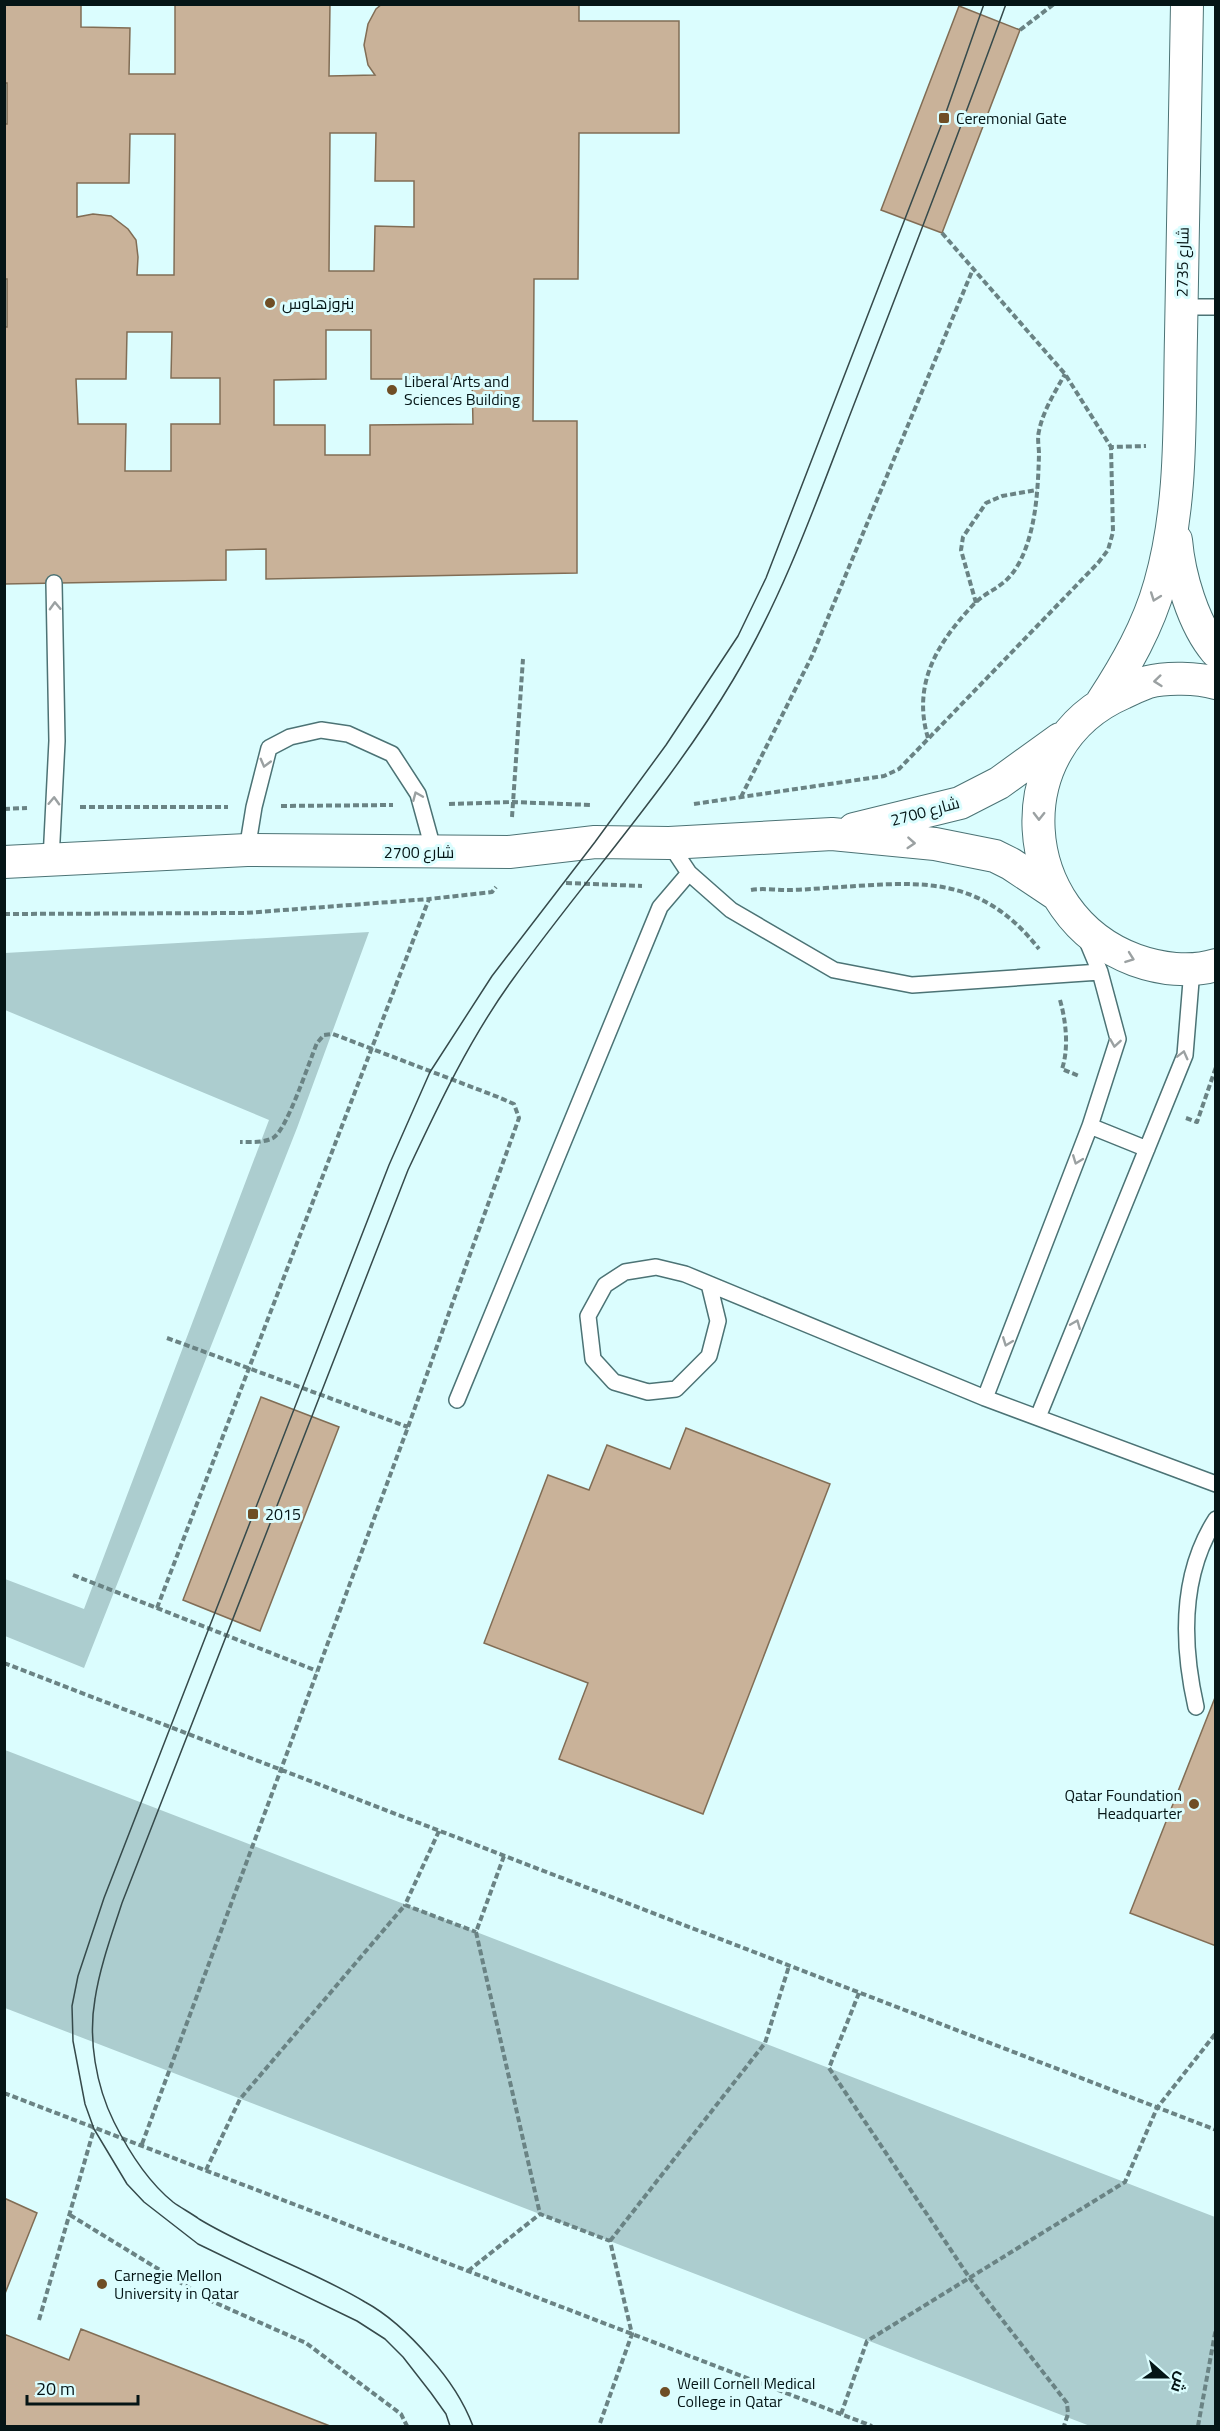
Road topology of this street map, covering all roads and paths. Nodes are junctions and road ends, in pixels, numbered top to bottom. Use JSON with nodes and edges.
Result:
{"nodes":[{"id":1,"x":1054,"y":4,"type":"edge"},
{"id":2,"x":1187,"y":4,"type":"edge"},
{"id":3,"x":1020,"y":30,"type":"dead end"},
{"id":4,"x":942,"y":233,"type":"dead end"},
{"id":5,"x":973,"y":269,"type":"junction"},
{"id":6,"x":1182,"y":307,"type":"junction"},
{"id":7,"x":1215,"y":307,"type":"edge"},
{"id":8,"x":1065,"y":374,"type":"junction"},
{"id":9,"x":1179,"y":446,"type":"junction"},
{"id":10,"x":1111,"y":447,"type":"junction"},
{"id":11,"x":1037,"y":490,"type":"junction"},
{"id":12,"x":1174,"y":520,"type":"junction"},
{"id":13,"x":54,"y":583,"type":"dead end"},
{"id":14,"x":976,"y":603,"type":"junction"},
{"id":15,"x":1215,"y":651,"type":"edge"},
{"id":16,"x":523,"y":659,"type":"dead end"},
{"id":17,"x":1215,"y":683,"type":"edge"},
{"id":18,"x":1102,"y":702,"type":"junction"},
{"id":19,"x":1070,"y":732,"type":"junction"},
{"id":20,"x":928,"y":739,"type":"junction"},
{"id":21,"x":741,"y":797,"type":"junction"},
{"id":22,"x":513,"y":801,"type":"junction"},
{"id":23,"x":421,"y":805,"type":"junction"},
{"id":24,"x":600,"y":805,"type":"dead end"},
{"id":25,"x":689,"y":805,"type":"dead end"},
{"id":26,"x":54,"y":807,"type":"junction"},
{"id":27,"x":254,"y":807,"type":"junction"},
{"id":28,"x":4,"y":808,"type":"edge"},
{"id":29,"x":832,"y":834,"type":"junction"},
{"id":30,"x":669,"y":843,"type":"junction"},
{"id":31,"x":247,"y":850,"type":"junction"},
{"id":32,"x":434,"y":852,"type":"junction"},
{"id":33,"x":509,"y":852,"type":"junction"},
{"id":34,"x":51,"y":860,"type":"junction"},
{"id":35,"x":4,"y":862,"type":"edge"},
{"id":36,"x":689,"y":873,"type":"junction"},
{"id":37,"x":564,"y":883,"type":"dead end"},
{"id":38,"x":677,"y":887,"type":"junction"},
{"id":39,"x":1056,"y":894,"type":"junction"},
{"id":40,"x":429,"y":899,"type":"junction"},
{"id":41,"x":731,"y":910,"type":"junction"},
{"id":42,"x":4,"y":914,"type":"edge"},
{"id":43,"x":1082,"y":928,"type":"junction"},
{"id":44,"x":1209,"y":968,"type":"edge"},
{"id":45,"x":1100,"y":972,"type":"junction"},
{"id":46,"x":1052,"y":976,"type":"junction"},
{"id":47,"x":372,"y":1047,"type":"junction"},
{"id":48,"x":1103,"y":1085,"type":"junction"},
{"id":49,"x":1090,"y":1126,"type":"junction"},
{"id":50,"x":240,"y":1142,"type":"dead end"},
{"id":51,"x":1147,"y":1149,"type":"junction"},
{"id":52,"x":709,"y":1284,"type":"junction"},
{"id":53,"x":167,"y":1338,"type":"dead end"},
{"id":54,"x":249,"y":1367,"type":"junction"},
{"id":55,"x":986,"y":1398,"type":"junction"},
{"id":56,"x":457,"y":1400,"type":"dead end"},
{"id":57,"x":1038,"y":1417,"type":"junction"},
{"id":58,"x":408,"y":1427,"type":"junction"},
{"id":59,"x":1215,"y":1484,"type":"edge"},
{"id":60,"x":1215,"y":1519,"type":"edge"},
{"id":61,"x":73,"y":1575,"type":"dead end"},
{"id":62,"x":157,"y":1608,"type":"junction"},
{"id":63,"x":4,"y":1663,"type":"edge"},
{"id":64,"x":317,"y":1671,"type":"junction"},
{"id":65,"x":1196,"y":1707,"type":"dead end"},
{"id":66,"x":280,"y":1769,"type":"junction"},
{"id":67,"x":439,"y":1831,"type":"junction"},
{"id":68,"x":504,"y":1856,"type":"junction"},
{"id":69,"x":405,"y":1905,"type":"junction"},
{"id":70,"x":476,"y":1932,"type":"junction"},
{"id":71,"x":789,"y":1966,"type":"junction"},
{"id":72,"x":859,"y":1993,"type":"junction"},
{"id":73,"x":1215,"y":2032,"type":"edge"},
{"id":74,"x":4,"y":2092,"type":"edge"},
{"id":75,"x":1157,"y":2108,"type":"junction"},
{"id":76,"x":94,"y":2129,"type":"junction"},
{"id":77,"x":1215,"y":2130,"type":"edge"},
{"id":78,"x":142,"y":2144,"type":"junction"},
{"id":79,"x":206,"y":2170,"type":"junction"},
{"id":80,"x":540,"y":2214,"type":"junction"},
{"id":81,"x":70,"y":2215,"type":"junction"},
{"id":82,"x":610,"y":2241,"type":"junction"},
{"id":83,"x":468,"y":2271,"type":"junction"},
{"id":84,"x":969,"y":2277,"type":"junction"},
{"id":85,"x":39,"y":2320,"type":"dead end"},
{"id":86,"x":1215,"y":2328,"type":"edge"},
{"id":87,"x":632,"y":2334,"type":"junction"},
{"id":88,"x":841,"y":2415,"type":"junction"},
{"id":89,"x":407,"y":2427,"type":"edge"},
{"id":90,"x":599,"y":2427,"type":"edge"},
{"id":91,"x":872,"y":2427,"type":"edge"},
{"id":92,"x":1064,"y":2427,"type":"edge"},
{"id":93,"x":1198,"y":2427,"type":"edge"}],
"edges":[{"from":1,"to":3,"type":"path"},
{"from":2,"to":6,"type":"street","name":"شارع 2735"},
{"from":4,"to":5,"type":"path"},
{"from":5,"to":8,"type":"path"},
{"from":5,"to":21,"type":"path"},
{"from":6,"to":7,"type":"lane"},
{"from":6,"to":9,"type":"street","name":"شارع 2735"},
{"from":8,"to":10,"type":"path"},
{"from":8,"to":11,"type":"path"},
{"from":9,"to":10,"type":"path"},
{"from":9,"to":12,"type":"street","name":"شارع 2735"},
{"from":10,"to":20,"type":"path"},
{"from":11,"to":14,"type":"path"},
{"from":11,"to":14,"type":"path"},
{"from":12,"to":15,"type":"street","name":"شارع 2735"},
{"from":12,"to":18,"type":"street","name":"شارع 2735","one_way":true},
{"from":26,"to":13,"type":"lane","one_way":true},
{"from":14,"to":20,"type":"path"},
{"from":16,"to":22,"type":"path"},
{"from":17,"to":18,"type":"street","one_way":true},
{"from":18,"to":19,"type":"street"},
{"from":19,"to":29,"type":"street","name":"شارع 2700"},
{"from":19,"to":39,"type":"street","one_way":true},
{"from":20,"to":21,"type":"path"},
{"from":21,"to":25,"type":"path"},
{"from":22,"to":23,"type":"path"},
{"from":22,"to":24,"type":"path"},
{"from":22,"to":33,"type":"path"},
{"from":23,"to":27,"type":"path"},
{"from":23,"to":27,"type":"lane","one_way":true},
{"from":23,"to":32,"type":"lane"},
{"from":26,"to":27,"type":"path"},
{"from":26,"to":28,"type":"path"},
{"from":26,"to":34,"type":"lane"},
{"from":27,"to":31,"type":"lane"},
{"from":29,"to":30,"type":"street","name":"شارع 2700"},
{"from":29,"to":39,"type":"street","name":"شارع 2700","one_way":true},
{"from":30,"to":33,"type":"street","name":"شارع 2700"},
{"from":30,"to":36,"type":"lane"},
{"from":31,"to":32,"type":"street","name":"شارع 2700"},
{"from":31,"to":34,"type":"street","name":"شارع 2700"},
{"from":32,"to":33,"type":"street","name":"شارع 2700"},
{"from":33,"to":40,"type":"path"},
{"from":34,"to":35,"type":"street","name":"شارع 2700"},
{"from":36,"to":38,"type":"lane"},
{"from":36,"to":41,"type":"lane"},
{"from":37,"to":38,"type":"path"},
{"from":38,"to":56,"type":"lane"},
{"from":39,"to":43,"type":"street"},
{"from":40,"to":42,"type":"path"},
{"from":40,"to":47,"type":"path"},
{"from":41,"to":46,"type":"lane"},
{"from":41,"to":46,"type":"path"},
{"from":43,"to":44,"type":"street","one_way":true},
{"from":43,"to":45,"type":"lane"},
{"from":51,"to":44,"type":"lane","one_way":true},
{"from":45,"to":46,"type":"lane"},
{"from":45,"to":48,"type":"lane","one_way":true},
{"from":46,"to":48,"type":"path"},
{"from":47,"to":50,"type":"path"},
{"from":47,"to":54,"type":"path"},
{"from":47,"to":58,"type":"path"},
{"from":48,"to":49,"type":"lane"},
{"from":49,"to":51,"type":"lane"},
{"from":49,"to":55,"type":"lane","one_way":true},
{"from":57,"to":51,"type":"lane","one_way":true},
{"from":52,"to":52,"type":"lane"},
{"from":52,"to":55,"type":"lane"},
{"from":53,"to":54,"type":"path"},
{"from":54,"to":58,"type":"path"},
{"from":54,"to":62,"type":"path"},
{"from":55,"to":57,"type":"lane"},
{"from":57,"to":59,"type":"lane"},
{"from":58,"to":64,"type":"path"},
{"from":60,"to":65,"type":"lane"},
{"from":61,"to":62,"type":"path"},
{"from":62,"to":64,"type":"path"},
{"from":63,"to":66,"type":"path"},
{"from":64,"to":66,"type":"path"},
{"from":66,"to":67,"type":"path"},
{"from":66,"to":78,"type":"path"},
{"from":67,"to":68,"type":"path"},
{"from":67,"to":69,"type":"path"},
{"from":68,"to":70,"type":"path"},
{"from":68,"to":71,"type":"path"},
{"from":69,"to":70,"type":"path"},
{"from":69,"to":79,"type":"path"},
{"from":70,"to":80,"type":"path"},
{"from":71,"to":72,"type":"path"},
{"from":71,"to":82,"type":"path"},
{"from":72,"to":75,"type":"path"},
{"from":72,"to":84,"type":"path"},
{"from":73,"to":75,"type":"path"},
{"from":74,"to":76,"type":"path"},
{"from":75,"to":77,"type":"path"},
{"from":75,"to":84,"type":"path"},
{"from":76,"to":78,"type":"path"},
{"from":76,"to":81,"type":"path"},
{"from":78,"to":79,"type":"path"},
{"from":79,"to":83,"type":"path"},
{"from":80,"to":82,"type":"path"},
{"from":80,"to":83,"type":"path"},
{"from":81,"to":85,"type":"path"},
{"from":81,"to":89,"type":"path"},
{"from":82,"to":87,"type":"path"},
{"from":83,"to":87,"type":"path"},
{"from":84,"to":88,"type":"path"},
{"from":84,"to":92,"type":"path"},
{"from":86,"to":93,"type":"path"},
{"from":87,"to":88,"type":"path"},
{"from":87,"to":90,"type":"path"},
{"from":88,"to":91,"type":"path"}]}
